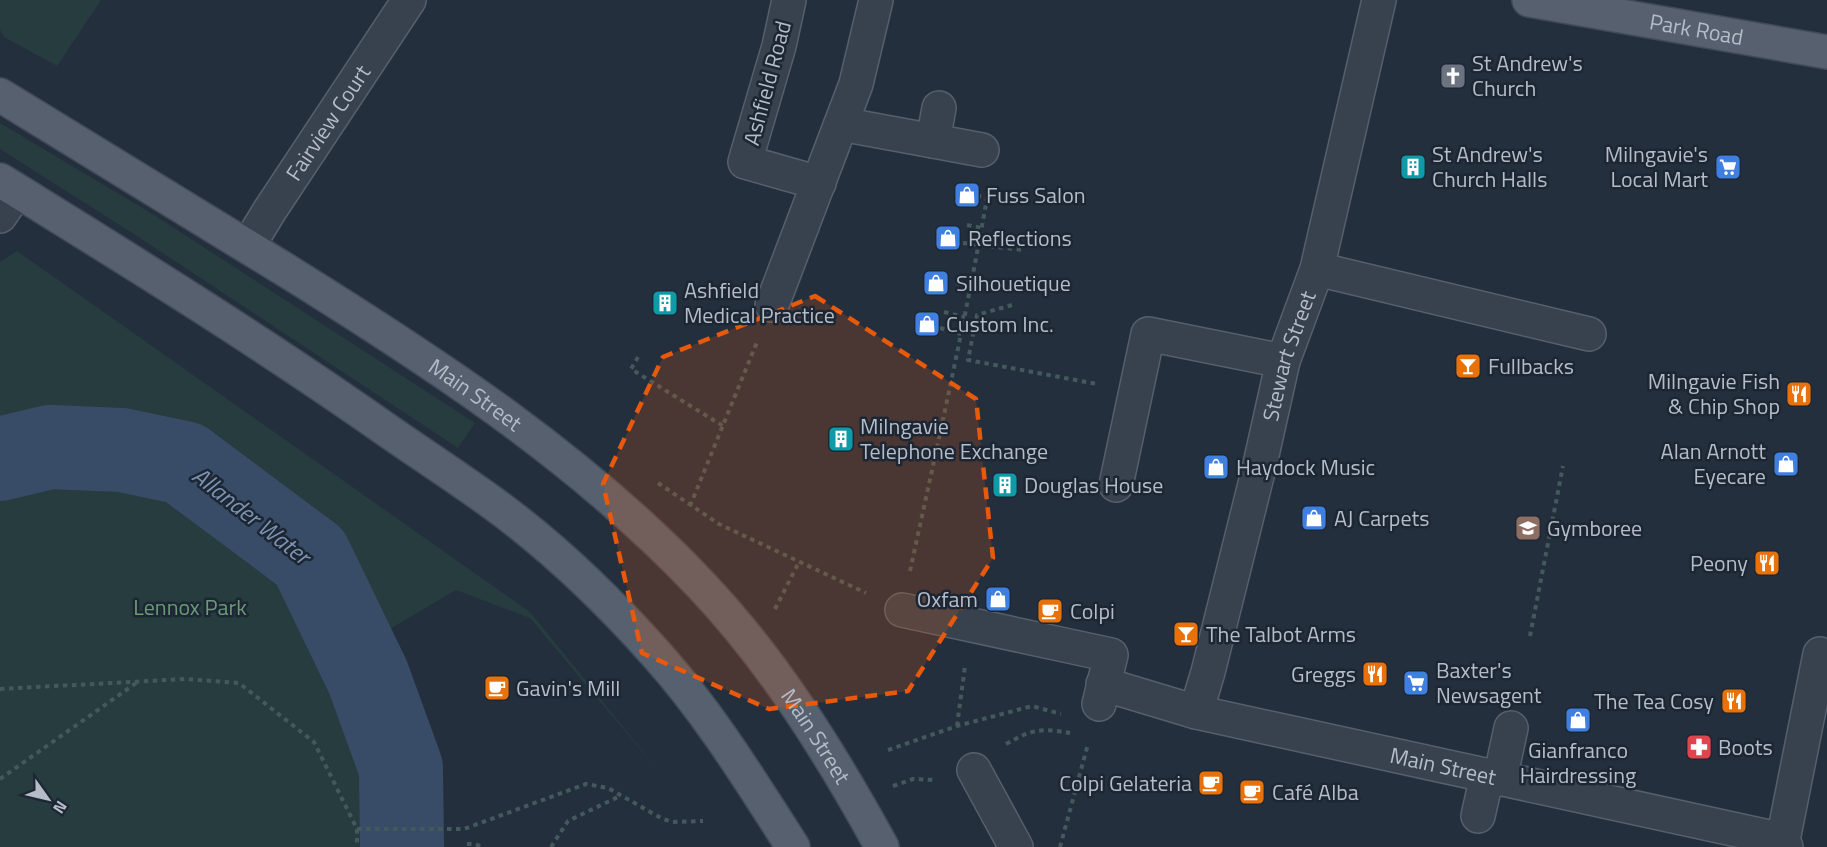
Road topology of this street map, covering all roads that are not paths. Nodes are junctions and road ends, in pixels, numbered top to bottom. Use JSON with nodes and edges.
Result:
{"nodes":[{"id":1,"x":410,"y":0,"type":"edge"},
{"id":2,"x":789,"y":0,"type":"edge"},
{"id":3,"x":876,"y":0,"type":"edge"},
{"id":4,"x":1378,"y":0,"type":"edge"},
{"id":5,"x":1529,"y":0,"type":"edge"},
{"id":6,"x":1827,"y":52,"type":"edge"},
{"id":7,"x":0,"y":95,"type":"edge"},
{"id":8,"x":939,"y":108,"type":"dead end"},
{"id":9,"x":841,"y":124,"type":"junction"},
{"id":10,"x":933,"y":141,"type":"junction"},
{"id":11,"x":982,"y":150,"type":"dead end"},
{"id":12,"x":819,"y":183,"type":"junction"},
{"id":13,"x":6,"y":196,"type":"edge"},
{"id":14,"x":248,"y":246,"type":"junction"},
{"id":15,"x":1317,"y":269,"type":"junction"},
{"id":16,"x":772,"y":305,"type":"road end"},
{"id":17,"x":1589,"y":334,"type":"dead end"},
{"id":18,"x":1283,"y":361,"type":"junction"},
{"id":19,"x":1116,"y":485,"type":"dead end"},
{"id":20,"x":902,"y":610,"type":"road end"},
{"id":21,"x":1820,"y":674,"type":"edge"},
{"id":22,"x":1196,"y":712,"type":"junction"},
{"id":23,"x":1511,"y":728,"type":"dead end"},
{"id":24,"x":974,"y":770,"type":"dead end"},
{"id":25,"x":1494,"y":777,"type":"junction"},
{"id":26,"x":1478,"y":816,"type":"dead end"},
{"id":27,"x":1784,"y":844,"type":"edge"},
{"id":28,"x":793,"y":847,"type":"edge"},
{"id":29,"x":882,"y":847,"type":"edge"},
{"id":30,"x":1016,"y":847,"type":"edge"}],
"edges":[{"from":1,"to":14,"type":"street","name":"Fairview Court"},
{"from":2,"to":12,"type":"street","name":"Ashfield Road"},
{"from":3,"to":9,"type":"street"},
{"from":4,"to":15,"type":"street","name":"Stewart Street"},
{"from":5,"to":6,"type":"main road","name":"Park Road"},
{"from":7,"to":14,"type":"main road","name":"Main Street"},
{"from":8,"to":10,"type":"street"},
{"from":9,"to":10,"type":"street"},
{"from":9,"to":12,"type":"street"},
{"from":10,"to":11,"type":"street"},
{"from":12,"to":16,"type":"street"},
{"from":13,"to":28,"type":"main road"},
{"from":14,"to":29,"type":"main road","name":"Main Street"},
{"from":15,"to":17,"type":"street"},
{"from":15,"to":18,"type":"street","name":"Stewart Street"},
{"from":18,"to":19,"type":"street"},
{"from":18,"to":22,"type":"street","name":"Stewart Street"},
{"from":20,"to":22,"type":"street","name":"Main Street"},
{"from":21,"to":27,"type":"street"},
{"from":22,"to":25,"type":"street","name":"Main Street"},
{"from":23,"to":25,"type":"street"},
{"from":24,"to":30,"type":"street"},
{"from":25,"to":26,"type":"street"},
{"from":25,"to":27,"type":"street","name":"Main Street"}]}
